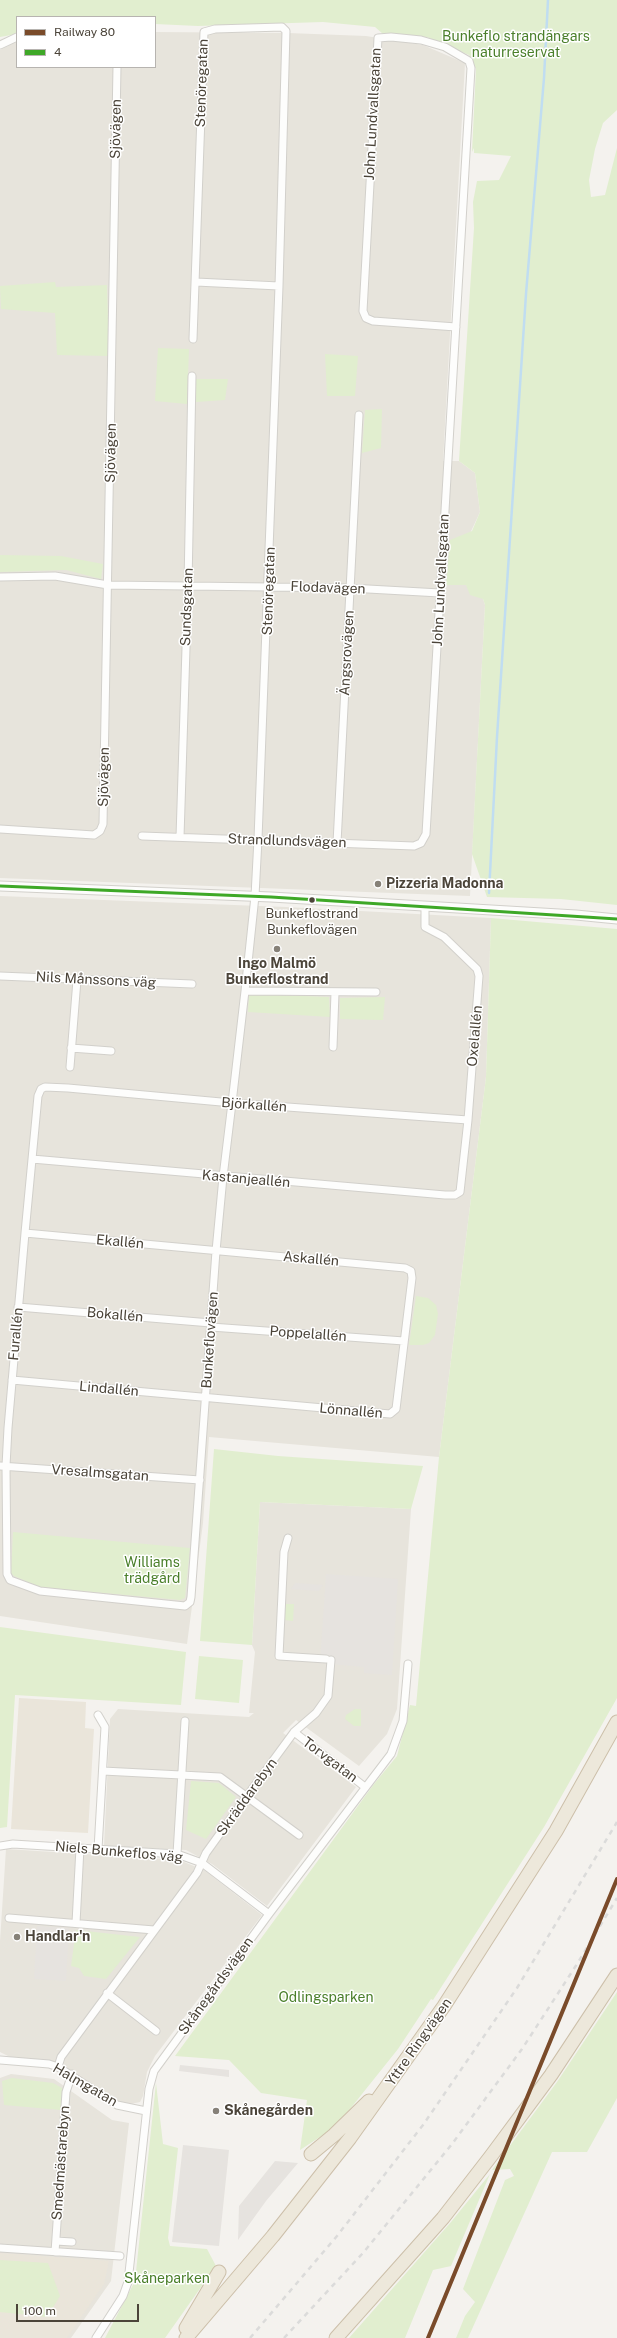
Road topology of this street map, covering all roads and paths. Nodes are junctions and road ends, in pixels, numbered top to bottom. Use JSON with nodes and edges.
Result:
{"nodes":[{"id":1,"x":16,"y":37,"type":"edge"},
{"id":2,"x":0,"y":45,"type":"edge"},
{"id":3,"x":117,"y":68,"type":"edge"},
{"id":4,"x":196,"y":282,"type":"junction"},
{"id":5,"x":279,"y":286,"type":"junction"},
{"id":6,"x":456,"y":326,"type":"junction"},
{"id":7,"x":193,"y":340,"type":"dead end"},
{"id":8,"x":192,"y":376,"type":"dead end"},
{"id":9,"x":359,"y":415,"type":"dead end"},
{"id":10,"x":0,"y":577,"type":"edge"},
{"id":11,"x":108,"y":585,"type":"junction"},
{"id":12,"x":188,"y":585,"type":"junction"},
{"id":13,"x":269,"y":586,"type":"junction"},
{"id":14,"x":350,"y":588,"type":"junction"},
{"id":15,"x":440,"y":593,"type":"junction"},
{"id":16,"x":0,"y":829,"type":"edge"},
{"id":17,"x":426,"y":834,"type":"joint"},
{"id":18,"x":142,"y":836,"type":"dead end"},
{"id":19,"x":180,"y":838,"type":"junction"},
{"id":20,"x":258,"y":839,"type":"junction"},
{"id":21,"x":337,"y":843,"type":"junction"},
{"id":22,"x":0,"y":886,"type":"edge"},
{"id":23,"x":255,"y":896,"type":"junction"},
{"id":24,"x":425,"y":906,"type":"junction"},
{"id":25,"x":617,"y":919,"type":"edge"},
{"id":26,"x":0,"y":976,"type":"edge"},
{"id":27,"x":77,"y":980,"type":"junction"},
{"id":28,"x":192,"y":984,"type":"dead end"},
{"id":29,"x":244,"y":991,"type":"junction"},
{"id":30,"x":376,"y":992,"type":"dead end"},
{"id":31,"x":335,"y":993,"type":"junction"},
{"id":32,"x":333,"y":1046,"type":"dead end"},
{"id":33,"x":71,"y":1048,"type":"junction"},
{"id":34,"x":111,"y":1051,"type":"dead end"},
{"id":35,"x":70,"y":1067,"type":"dead end"},
{"id":36,"x":41,"y":1089,"type":"joint"},
{"id":37,"x":232,"y":1103,"type":"junction"},
{"id":38,"x":468,"y":1120,"type":"junction"},
{"id":39,"x":32,"y":1159,"type":"junction"},
{"id":40,"x":223,"y":1177,"type":"junction"},
{"id":41,"x":460,"y":1192,"type":"joint"},
{"id":42,"x":25,"y":1233,"type":"junction"},
{"id":43,"x":216,"y":1251,"type":"junction"},
{"id":44,"x":405,"y":1268,"type":"joint"},
{"id":45,"x":18,"y":1307,"type":"junction"},
{"id":46,"x":211,"y":1325,"type":"junction"},
{"id":47,"x":404,"y":1341,"type":"junction"},
{"id":48,"x":12,"y":1380,"type":"junction"},
{"id":49,"x":206,"y":1397,"type":"junction"},
{"id":50,"x":3,"y":1466,"type":"edge"},
{"id":51,"x":200,"y":1480,"type":"junction"},
{"id":52,"x":288,"y":1538,"type":"dead end"},
{"id":53,"x":10,"y":1580,"type":"joint"},
{"id":54,"x":408,"y":1664,"type":"dead end"},
{"id":55,"x":98,"y":1715,"type":"dead end"},
{"id":56,"x":186,"y":1721,"type":"dead end"},
{"id":57,"x":617,"y":1722,"type":"edge"},
{"id":58,"x":294,"y":1732,"type":"junction"},
{"id":59,"x":103,"y":1772,"type":"junction"},
{"id":60,"x":182,"y":1775,"type":"junction"},
{"id":61,"x":365,"y":1787,"type":"junction"},
{"id":62,"x":247,"y":1796,"type":"junction"},
{"id":63,"x":299,"y":1835,"type":"dead end"},
{"id":64,"x":0,"y":1846,"type":"edge"},
{"id":65,"x":80,"y":1848,"type":"junction"},
{"id":66,"x":98,"y":1849,"type":"junction"},
{"id":67,"x":177,"y":1854,"type":"junction"},
{"id":68,"x":202,"y":1863,"type":"junction"},
{"id":69,"x":269,"y":1914,"type":"junction"},
{"id":70,"x":9,"y":1918,"type":"dead end"},
{"id":71,"x":76,"y":1923,"type":"junction"},
{"id":72,"x":154,"y":1930,"type":"junction"},
{"id":73,"x":617,"y":1975,"type":"edge"},
{"id":74,"x":108,"y":1994,"type":"junction"},
{"id":75,"x":156,"y":2030,"type":"dead end"},
{"id":76,"x":0,"y":2060,"type":"edge"},
{"id":77,"x":58,"y":2067,"type":"junction"},
{"id":78,"x":72,"y":2074,"type":"junction"},
{"id":79,"x":396,"y":2075,"type":"junction"},
{"id":80,"x":146,"y":2111,"type":"junction"},
{"id":81,"x":311,"y":2154,"type":"dead end"},
{"id":82,"x":56,"y":2241,"type":"junction"},
{"id":83,"x":72,"y":2242,"type":"dead end"},
{"id":84,"x":0,"y":2248,"type":"edge"},
{"id":85,"x":55,"y":2252,"type":"junction"},
{"id":86,"x":120,"y":2256,"type":"dead end"},
{"id":87,"x":219,"y":2272,"type":"dead end"},
{"id":88,"x":96,"y":2338,"type":"edge"},
{"id":89,"x":179,"y":2338,"type":"edge"},
{"id":90,"x":186,"y":2338,"type":"edge"},
{"id":91,"x":336,"y":2338,"type":"edge"}],
"edges":[{"from":1,"to":2,"type":"street"},
{"from":3,"to":11,"type":"street","name":"Sjövägen"},
{"from":4,"to":5,"type":"street"},
{"from":4,"to":5,"type":"street","name":"Stenöregatan"},
{"from":4,"to":7,"type":"street","name":"Stenöregatan"},
{"from":5,"to":13,"type":"street","name":"Stenöregatan"},
{"from":6,"to":6,"type":"street","name":"John Lundvallsgatan"},
{"from":6,"to":15,"type":"street","name":"John Lundvallsgatan"},
{"from":8,"to":12,"type":"street","name":"Sundsgatan"},
{"from":9,"to":14,"type":"street","name":"Ängsrovägen"},
{"from":10,"to":11,"type":"street","name":"Flodavägen"},
{"from":11,"to":12,"type":"street","name":"Flodavägen"},
{"from":11,"to":16,"type":"street","name":"Sjövägen"},
{"from":12,"to":13,"type":"street","name":"Flodavägen"},
{"from":12,"to":19,"type":"street","name":"Sundsgatan"},
{"from":13,"to":14,"type":"street","name":"Flodavägen"},
{"from":13,"to":20,"type":"street","name":"Stenöregatan"},
{"from":14,"to":15,"type":"street","name":"Flodavägen"},
{"from":14,"to":21,"type":"street","name":"Ängsrovägen"},
{"from":15,"to":17,"type":"street","name":"John Lundvallsgatan"},
{"from":17,"to":21,"type":"street","name":"Strandlundsvägen"},
{"from":18,"to":19,"type":"street","name":"Strandlundsvägen"},
{"from":19,"to":20,"type":"street","name":"Strandlundsvägen"},
{"from":20,"to":21,"type":"street","name":"Strandlundsvägen"},
{"from":20,"to":23,"type":"street","name":"Stenöregatan"},
{"from":22,"to":23,"type":"street"},
{"from":23,"to":24,"type":"street"},
{"from":23,"to":29,"type":"street","name":"Bunkeflovägen"},
{"from":24,"to":25,"type":"street"},
{"from":24,"to":38,"type":"street","name":"Oxelallén"},
{"from":26,"to":27,"type":"street","name":"Nils Månssons väg"},
{"from":27,"to":28,"type":"street","name":"Nils Månssons väg"},
{"from":27,"to":33,"type":"street"},
{"from":29,"to":31,"type":"street"},
{"from":29,"to":37,"type":"street","name":"Bunkeflovägen"},
{"from":30,"to":31,"type":"street"},
{"from":31,"to":32,"type":"street"},
{"from":33,"to":34,"type":"street"},
{"from":33,"to":35,"type":"street"},
{"from":36,"to":37,"type":"street","name":"Björkallén"},
{"from":36,"to":39,"type":"street","name":"Furallén"},
{"from":37,"to":38,"type":"street","name":"Björkallén"},
{"from":37,"to":40,"type":"street","name":"Bunkeflovägen"},
{"from":38,"to":41,"type":"street","name":"Oxelallén"},
{"from":39,"to":40,"type":"street","name":"Kastanjeallén"},
{"from":39,"to":42,"type":"street","name":"Furallén"},
{"from":40,"to":41,"type":"street","name":"Kastanjeallén"},
{"from":40,"to":43,"type":"street","name":"Bunkeflovägen"},
{"from":42,"to":43,"type":"street","name":"Ekallén"},
{"from":42,"to":45,"type":"street","name":"Furallén"},
{"from":43,"to":44,"type":"street","name":"Askallén"},
{"from":43,"to":46,"type":"street","name":"Bunkeflovägen"},
{"from":44,"to":47,"type":"street","name":"Lönnallén"},
{"from":45,"to":46,"type":"street","name":"Bokallén"},
{"from":45,"to":48,"type":"street","name":"Furallén"},
{"from":46,"to":47,"type":"street","name":"Poppelallén"},
{"from":46,"to":49,"type":"street","name":"Bunkeflovägen"},
{"from":47,"to":49,"type":"street","name":"Lönnallén"},
{"from":48,"to":49,"type":"street","name":"Lindallén"},
{"from":48,"to":50,"type":"street","name":"Furallén"},
{"from":49,"to":51,"type":"street","name":"Bunkeflovägen"},
{"from":50,"to":51,"type":"street","name":"Vresalmsgatan"},
{"from":50,"to":53,"type":"street","name":"Furallén"},
{"from":51,"to":53,"type":"street","name":"Bunkeflovägen"},
{"from":52,"to":58,"type":"street","name":"Skräddarebyn"},
{"from":54,"to":61,"type":"street","name":"Skånegårdsvägen"},
{"from":55,"to":59,"type":"street"},
{"from":56,"to":60,"type":"street"},
{"from":57,"to":79,"type":"highway","name":"Yttre Ringvägen"},
{"from":58,"to":61,"type":"street","name":"Torvgatan"},
{"from":58,"to":62,"type":"street","name":"Skräddarebyn"},
{"from":59,"to":60,"type":"street"},
{"from":59,"to":66,"type":"street"},
{"from":60,"to":62,"type":"street"},
{"from":60,"to":67,"type":"street"},
{"from":61,"to":69,"type":"street","name":"Skånegårdsvägen"},
{"from":62,"to":63,"type":"street"},
{"from":62,"to":68,"type":"street","name":"Skräddarebyn"},
{"from":64,"to":65,"type":"street","name":"Niels Bunkeflos väg"},
{"from":65,"to":66,"type":"street","name":"Niels Bunkeflos väg"},
{"from":65,"to":71,"type":"street"},
{"from":66,"to":67,"type":"street","name":"Niels Bunkeflos väg"},
{"from":67,"to":68,"type":"street","name":"Niels Bunkeflos väg"},
{"from":68,"to":69,"type":"street","name":"Niels Bunkeflos väg"},
{"from":68,"to":72,"type":"street","name":"Skräddarebyn"},
{"from":69,"to":80,"type":"street","name":"Skånegårdsvägen"},
{"from":70,"to":71,"type":"street"},
{"from":71,"to":72,"type":"street"},
{"from":72,"to":74,"type":"street","name":"Skräddarebyn"},
{"from":73,"to":91,"type":"highway"},
{"from":74,"to":75,"type":"street"},
{"from":74,"to":77,"type":"street","name":"Skräddarebyn"},
{"from":76,"to":77,"type":"street","name":"Halmgatan"},
{"from":77,"to":78,"type":"street","name":"Halmgatan"},
{"from":78,"to":80,"type":"street","name":"Halmgatan"},
{"from":78,"to":82,"type":"street","name":"Smedmästarebyn"},
{"from":79,"to":81,"type":"highway"},
{"from":79,"to":90,"type":"highway","name":"Yttre Ringvägen"},
{"from":80,"to":88,"type":"street","name":"Skånegårdsvägen"},
{"from":82,"to":83,"type":"street"},
{"from":82,"to":85,"type":"street","name":"Smedmästarebyn"},
{"from":84,"to":85,"type":"street"},
{"from":85,"to":86,"type":"street"},
{"from":87,"to":89,"type":"highway"}]}
